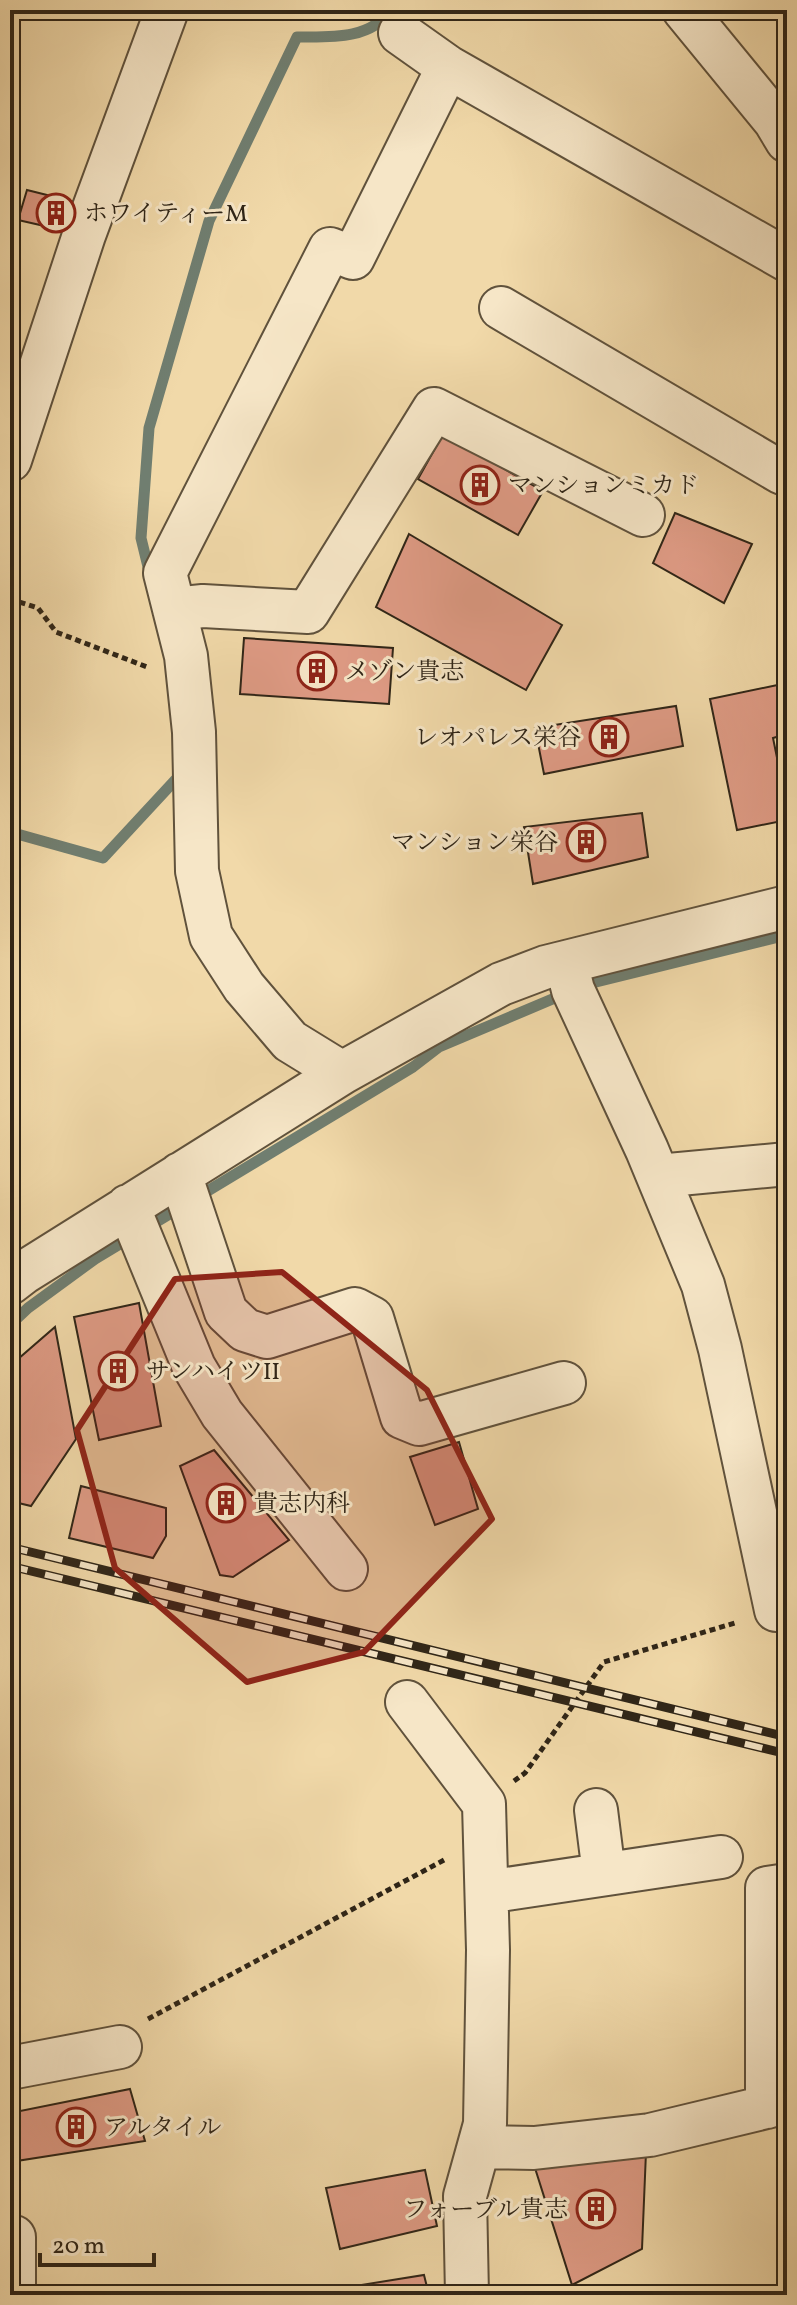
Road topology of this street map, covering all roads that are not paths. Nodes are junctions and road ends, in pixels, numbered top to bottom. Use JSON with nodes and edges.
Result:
{"nodes":[{"id":1,"x":167,"y":10,"type":"edge"},
{"id":2,"x":684,"y":10,"type":"edge"},
{"id":3,"x":400,"y":33,"type":"dead end"},
{"id":4,"x":448,"y":67,"type":"junction"},
{"id":5,"x":787,"y":141,"type":"edge"},
{"id":6,"x":787,"y":260,"type":"edge"},
{"id":7,"x":501,"y":308,"type":"dead end"},
{"id":8,"x":10,"y":460,"type":"edge"},
{"id":9,"x":787,"y":472,"type":"edge"},
{"id":10,"x":643,"y":515,"type":"dead end"},
{"id":11,"x":174,"y":609,"type":"junction"},
{"id":12,"x":787,"y":907,"type":"edge"},
{"id":13,"x":573,"y":985,"type":"junction"},
{"id":14,"x":342,"y":1073,"type":"junction"},
{"id":15,"x":787,"y":1164,"type":"edge"},
{"id":16,"x":658,"y":1176,"type":"junction"},
{"id":17,"x":188,"y":1198,"type":"junction"},
{"id":18,"x":137,"y":1229,"type":"junction"},
{"id":19,"x":10,"y":1283,"type":"edge"},
{"id":20,"x":564,"y":1383,"type":"dead end"},
{"id":21,"x":346,"y":1569,"type":"dead end"},
{"id":22,"x":782,"y":1610,"type":"edge"},
{"id":23,"x":407,"y":1702,"type":"dead end"},
{"id":24,"x":596,"y":1810,"type":"dead end"},
{"id":25,"x":721,"y":1857,"type":"dead end"},
{"id":26,"x":604,"y":1874,"type":"junction"},
{"id":27,"x":787,"y":1885,"type":"edge"},
{"id":28,"x":487,"y":1892,"type":"junction"},
{"id":29,"x":120,"y":2047,"type":"road end"},
{"id":30,"x":10,"y":2068,"type":"edge"},
{"id":31,"x":777,"y":2104,"type":"edge"},
{"id":32,"x":479,"y":2147,"type":"junction"},
{"id":33,"x":14,"y":2237,"type":"dead end"},
{"id":34,"x":14,"y":2295,"type":"edge"},
{"id":35,"x":467,"y":2295,"type":"edge"}],
"edges":[{"from":1,"to":8,"type":"street"},
{"from":2,"to":5,"type":"street"},
{"from":3,"to":4,"type":"street"},
{"from":4,"to":6,"type":"street"},
{"from":4,"to":11,"type":"street"},
{"from":7,"to":9,"type":"street"},
{"from":10,"to":11,"type":"street"},
{"from":11,"to":14,"type":"street"},
{"from":12,"to":13,"type":"street"},
{"from":13,"to":14,"type":"street"},
{"from":13,"to":16,"type":"street"},
{"from":14,"to":17,"type":"street"},
{"from":15,"to":16,"type":"street"},
{"from":16,"to":22,"type":"street"},
{"from":17,"to":18,"type":"street"},
{"from":17,"to":20,"type":"street"},
{"from":18,"to":19,"type":"street"},
{"from":18,"to":21,"type":"street"},
{"from":23,"to":28,"type":"street"},
{"from":24,"to":26,"type":"street"},
{"from":25,"to":26,"type":"street"},
{"from":26,"to":28,"type":"street"},
{"from":27,"to":31,"type":"street"},
{"from":28,"to":32,"type":"street"},
{"from":29,"to":30,"type":"street"},
{"from":31,"to":32,"type":"street"},
{"from":32,"to":35,"type":"street"},
{"from":33,"to":34,"type":"street"}]}
